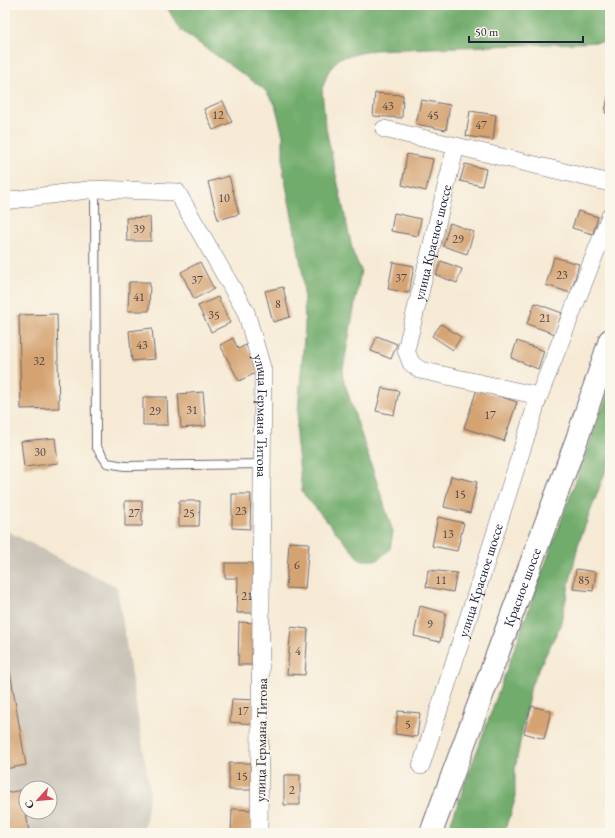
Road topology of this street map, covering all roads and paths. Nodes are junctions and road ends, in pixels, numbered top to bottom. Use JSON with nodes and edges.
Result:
{"nodes":[{"id":1,"x":384,"y":128,"type":"dead end"},
{"id":2,"x":456,"y":146,"type":"junction"},
{"id":3,"x":610,"y":183,"type":"edge"},
{"id":4,"x":95,"y":190,"type":"junction"},
{"id":5,"x":5,"y":201,"type":"edge"},
{"id":6,"x":610,"y":216,"type":"edge"},
{"id":7,"x":610,"y":340,"type":"edge"},
{"id":8,"x":539,"y":396,"type":"junction"},
{"id":9,"x":263,"y":464,"type":"junction"},
{"id":10,"x":421,"y":766,"type":"dead end"},
{"id":11,"x":259,"y":833,"type":"edge"},
{"id":12,"x":431,"y":833,"type":"edge"}],
"edges":[{"from":1,"to":2,"type":"street"},
{"from":2,"to":3,"type":"street"},
{"from":2,"to":8,"type":"street","name":"улица Красное шоссе"},
{"from":4,"to":5,"type":"street","name":"улица Германа Титова"},
{"from":4,"to":9,"type":"street","name":"улица Германа Титова"},
{"from":4,"to":9,"type":"lane"},
{"from":6,"to":8,"type":"street","name":"улица Красное шоссе"},
{"from":7,"to":12,"type":"main road","name":"Красное шоссе"},
{"from":8,"to":10,"type":"street","name":"улица Красное шоссе"},
{"from":9,"to":11,"type":"street","name":"улица Германа Титова"}]}
